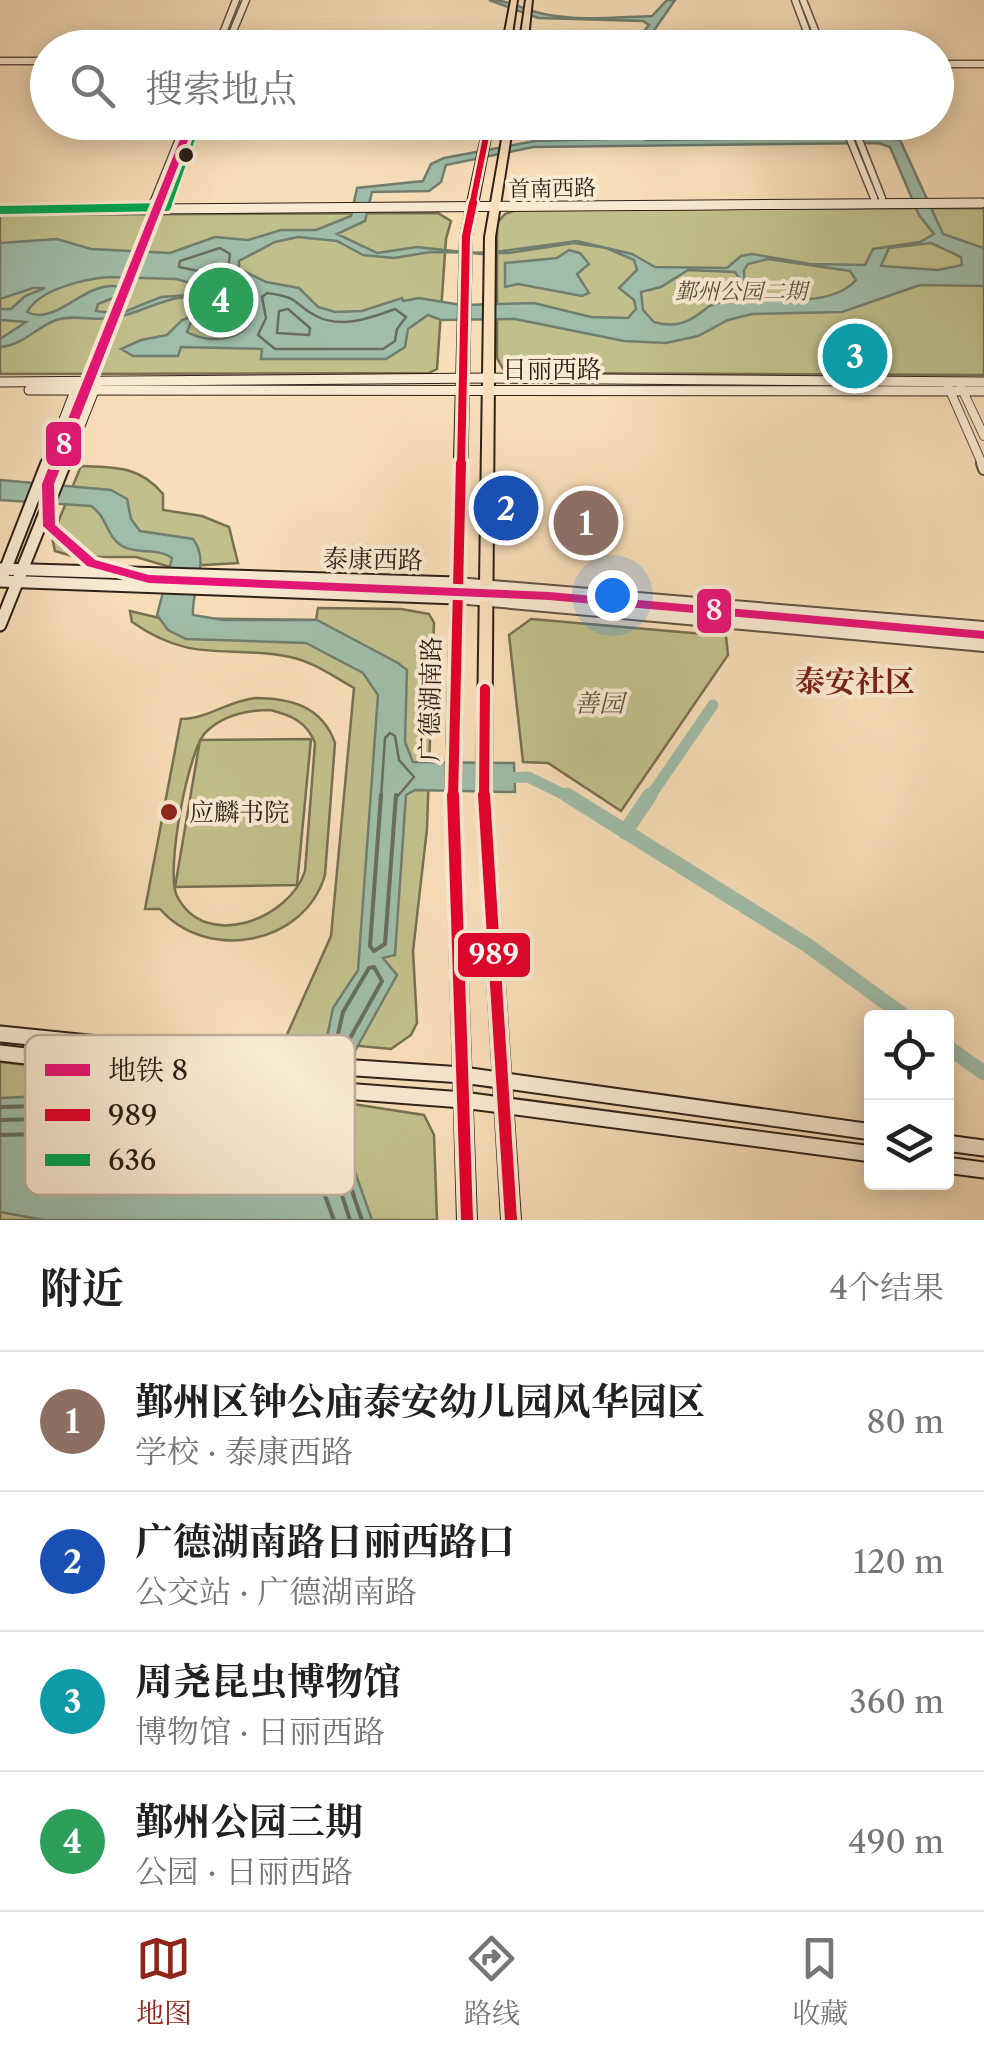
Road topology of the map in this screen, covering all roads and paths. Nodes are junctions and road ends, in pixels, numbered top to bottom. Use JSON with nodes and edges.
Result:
{"nodes":[{"id":1,"x":236,"y":0,"type":"edge"},
{"id":2,"x":246,"y":0,"type":"edge"},
{"id":3,"x":514,"y":0,"type":"edge"},
{"id":4,"x":528,"y":0,"type":"edge"},
{"id":5,"x":794,"y":0,"type":"edge"},
{"id":6,"x":803,"y":0,"type":"edge"},
{"id":7,"x":224,"y":30,"type":"edge"},
{"id":8,"x":234,"y":30,"type":"edge"},
{"id":9,"x":509,"y":30,"type":"edge"},
{"id":10,"x":524,"y":30,"type":"edge"},
{"id":11,"x":806,"y":30,"type":"edge"},
{"id":12,"x":815,"y":30,"type":"edge"},
{"id":13,"x":0,"y":62,"type":"edge"},
{"id":14,"x":30,"y":62,"type":"edge"},
{"id":15,"x":954,"y":62,"type":"edge"},
{"id":16,"x":984,"y":63,"type":"edge"},
{"id":17,"x":179,"y":140,"type":"edge"},
{"id":18,"x":191,"y":140,"type":"edge"},
{"id":19,"x":486,"y":140,"type":"edge"},
{"id":20,"x":506,"y":140,"type":"edge"},
{"id":21,"x":852,"y":140,"type":"edge"},
{"id":22,"x":858,"y":140,"type":"edge"},
{"id":23,"x":878,"y":198,"type":"junction"},
{"id":24,"x":984,"y":200,"type":"edge"},
{"id":25,"x":496,"y":203,"type":"junction"},
{"id":26,"x":168,"y":204,"type":"junction"},
{"id":27,"x":152,"y":205,"type":"junction"},
{"id":28,"x":0,"y":207,"type":"edge"},
{"id":29,"x":471,"y":208,"type":"junction"},
{"id":30,"x":984,"y":382,"type":"edge"},
{"id":31,"x":462,"y":383,"type":"junction"},
{"id":32,"x":489,"y":383,"type":"junction"},
{"id":33,"x":948,"y":385,"type":"junction"},
{"id":34,"x":961,"y":385,"type":"junction"},
{"id":35,"x":0,"y":386,"type":"edge"},
{"id":36,"x":77,"y":386,"type":"junction"},
{"id":37,"x":96,"y":386,"type":"junction"},
{"id":38,"x":984,"y":391,"type":"edge"},
{"id":39,"x":984,"y":436,"type":"edge"},
{"id":40,"x":984,"y":470,"type":"edge"},
{"id":41,"x":20,"y":575,"type":"junction"},
{"id":42,"x":1,"y":576,"type":"edge"},
{"id":43,"x":486,"y":584,"type":"junction"},
{"id":44,"x":457,"y":590,"type":"junction"},
{"id":45,"x":486,"y":599,"type":"junction"},
{"id":46,"x":0,"y":626,"type":"edge"},
{"id":47,"x":984,"y":626,"type":"edge"},
{"id":48,"x":984,"y":646,"type":"edge"},
{"id":49,"x":0,"y":1034,"type":"edge"},
{"id":50,"x":25,"y":1037,"type":"edge"},
{"id":51,"x":0,"y":1052,"type":"edge"},
{"id":52,"x":25,"y":1055,"type":"edge"},
{"id":53,"x":355,"y":1068,"type":"edge"},
{"id":54,"x":462,"y":1075,"type":"junction"},
{"id":55,"x":502,"y":1080,"type":"junction"},
{"id":56,"x":355,"y":1092,"type":"edge"},
{"id":57,"x":463,"y":1100,"type":"junction"},
{"id":58,"x":504,"y":1106,"type":"junction"},
{"id":59,"x":864,"y":1131,"type":"edge"},
{"id":60,"x":954,"y":1143,"type":"edge"},
{"id":61,"x":984,"y":1148,"type":"edge"},
{"id":62,"x":864,"y":1153,"type":"edge"},
{"id":63,"x":954,"y":1165,"type":"edge"},
{"id":64,"x":984,"y":1170,"type":"edge"},
{"id":65,"x":467,"y":1220,"type":"edge"},
{"id":66,"x":511,"y":1220,"type":"edge"}],
"edges":[{"from":1,"to":7,"type":"street"},
{"from":2,"to":8,"type":"street"},
{"from":3,"to":9,"type":"main road"},
{"from":4,"to":10,"type":"main road"},
{"from":5,"to":11,"type":"street"},
{"from":6,"to":12,"type":"street"},
{"from":13,"to":14,"type":"street"},
{"from":15,"to":16,"type":"street"},
{"from":17,"to":27,"type":"street"},
{"from":18,"to":26,"type":"street"},
{"from":19,"to":29,"type":"main road","name":"广德湖南路"},
{"from":20,"to":25,"type":"main road"},
{"from":21,"to":23,"type":"street"},
{"from":22,"to":23,"type":"street"},
{"from":23,"to":24,"type":"main road","name":"首南西路"},
{"from":23,"to":25,"type":"main road","name":"首南西路"},
{"from":24,"to":25,"type":"main road","name":"首南西路"},
{"from":25,"to":29,"type":"main road","name":"首南西路"},
{"from":25,"to":32,"type":"main road"},
{"from":26,"to":27,"type":"main road","name":"首南西路"},
{"from":26,"to":29,"type":"main road","name":"首南西路"},
{"from":27,"to":28,"type":"main road","name":"首南西路"},
{"from":29,"to":31,"type":"main road","name":"广德湖南路"},
{"from":30,"to":34,"type":"main road","name":"日丽西路"},
{"from":31,"to":32,"type":"main road","name":"日丽西路"},
{"from":31,"to":37,"type":"main road","name":"日丽西路"},
{"from":31,"to":44,"type":"main road","name":"广德湖南路"},
{"from":32,"to":33,"type":"main road","name":"日丽西路"},
{"from":32,"to":33,"type":"main road","name":"日丽西路"},
{"from":32,"to":43,"type":"main road"},
{"from":33,"to":34,"type":"main road","name":"日丽西路"},
{"from":33,"to":40,"type":"street"},
{"from":34,"to":38,"type":"main road","name":"日丽西路"},
{"from":34,"to":39,"type":"street"},
{"from":35,"to":36,"type":"main road","name":"日丽西路"},
{"from":36,"to":37,"type":"main road","name":"日丽西路"},
{"from":36,"to":42,"type":"main road"},
{"from":37,"to":41,"type":"main road"},
{"from":41,"to":42,"type":"main road","name":"泰康西路"},
{"from":41,"to":44,"type":"main road","name":"泰康西路"},
{"from":41,"to":46,"type":"main road"},
{"from":43,"to":44,"type":"street","name":"泰康西路"},
{"from":43,"to":45,"type":"main road"},
{"from":43,"to":47,"type":"street","name":"泰康西路"},
{"from":44,"to":45,"type":"street","name":"泰康西路"},
{"from":44,"to":54,"type":"main road","name":"广德湖南路"},
{"from":45,"to":48,"type":"street","name":"泰康西路"},
{"from":45,"to":55,"type":"main road"},
{"from":49,"to":50,"type":"main road"},
{"from":51,"to":52,"type":"main road"},
{"from":53,"to":54,"type":"main road"},
{"from":54,"to":55,"type":"main road"},
{"from":54,"to":57,"type":"main road","name":"广德湖南路"},
{"from":55,"to":58,"type":"main road"},
{"from":55,"to":59,"type":"main road"},
{"from":56,"to":57,"type":"main road"},
{"from":57,"to":58,"type":"main road"},
{"from":57,"to":65,"type":"main road","name":"广德湖南路"},
{"from":58,"to":62,"type":"main road"},
{"from":58,"to":66,"type":"main road"},
{"from":60,"to":61,"type":"main road"},
{"from":63,"to":64,"type":"main road"}]}
